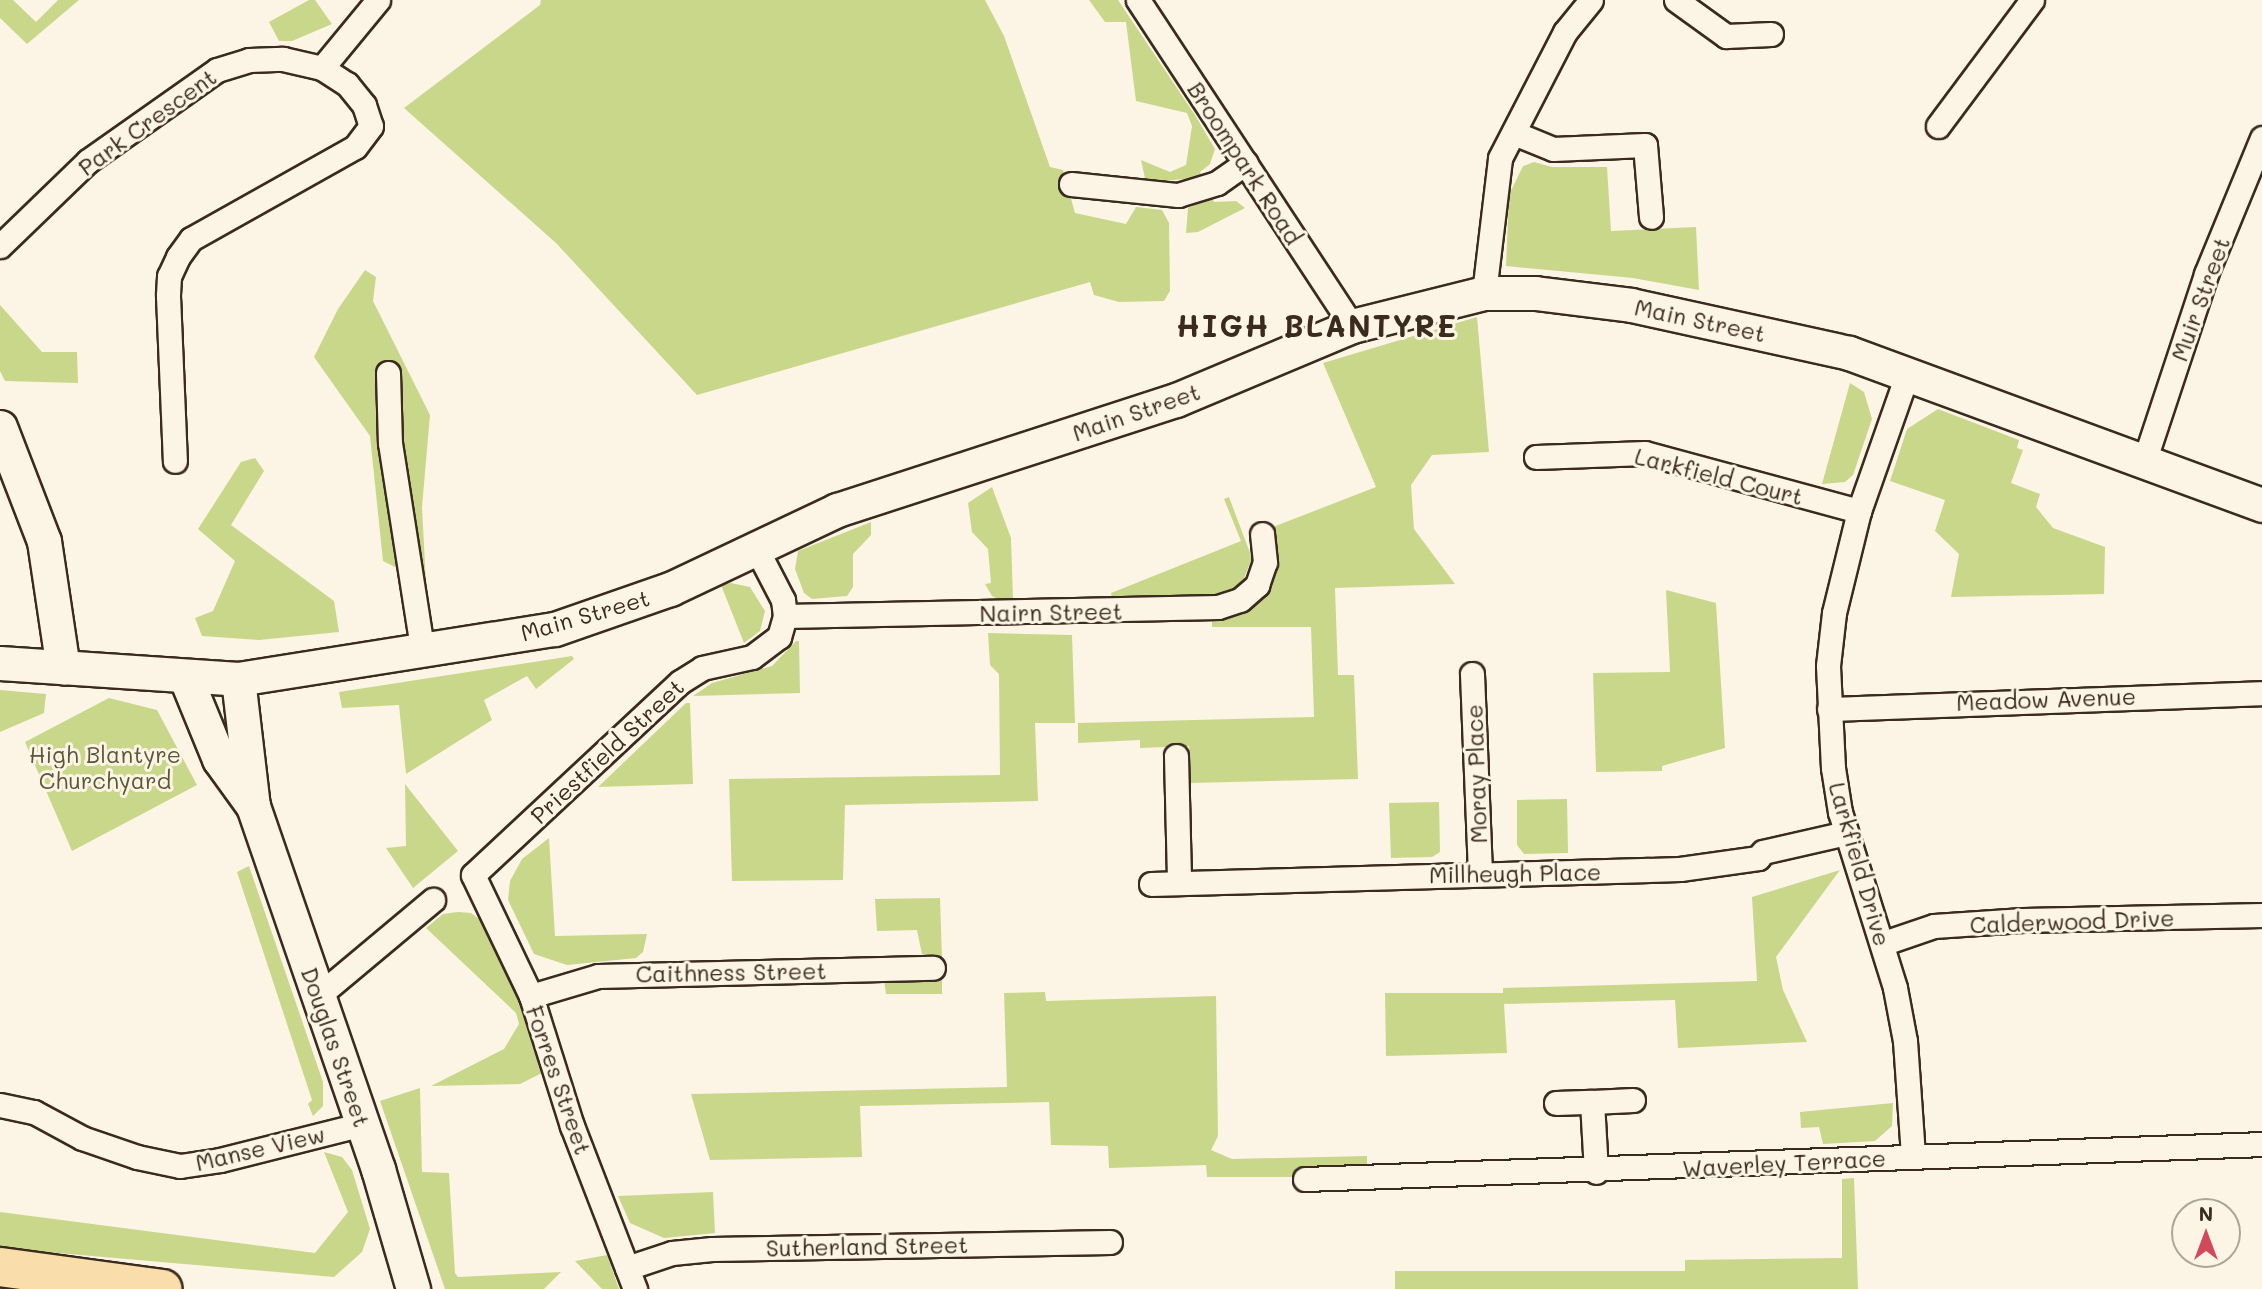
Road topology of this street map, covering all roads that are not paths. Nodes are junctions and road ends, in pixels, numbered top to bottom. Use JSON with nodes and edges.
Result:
{"nodes":[{"id":1,"x":378,"y":0,"type":"edge"},
{"id":2,"x":1138,"y":0,"type":"edge"},
{"id":3,"x":1591,"y":0,"type":"edge"},
{"id":4,"x":1676,"y":0,"type":"edge"},
{"id":5,"x":2032,"y":0,"type":"edge"},
{"id":6,"x":1771,"y":34,"type":"dead end"},
{"id":7,"x":322,"y":68,"type":"junction"},
{"id":8,"x":1938,"y":126,"type":"dead end"},
{"id":9,"x":1514,"y":132,"type":"junction"},
{"id":10,"x":2262,"y":138,"type":"edge"},
{"id":11,"x":1246,"y":163,"type":"junction"},
{"id":12,"x":1071,"y":184,"type":"dead end"},
{"id":13,"x":1651,"y":217,"type":"dead end"},
{"id":14,"x":0,"y":246,"type":"edge"},
{"id":15,"x":1485,"y":293,"type":"junction"},
{"id":16,"x":1352,"y":326,"type":"junction"},
{"id":17,"x":1908,"y":372,"type":"junction"},
{"id":18,"x":388,"y":373,"type":"dead end"},
{"id":19,"x":0,"y":427,"type":"edge"},
{"id":20,"x":1536,"y":457,"type":"dead end"},
{"id":21,"x":175,"y":461,"type":"dead end"},
{"id":22,"x":2144,"y":462,"type":"junction"},
{"id":23,"x":2262,"y":505,"type":"edge"},
{"id":24,"x":1859,"y":512,"type":"junction"},
{"id":25,"x":1262,"y":534,"type":"dead end"},
{"id":26,"x":756,"y":548,"type":"junction"},
{"id":27,"x":785,"y":616,"type":"junction"},
{"id":28,"x":423,"y":653,"type":"junction"},
{"id":29,"x":0,"y":663,"type":"edge"},
{"id":30,"x":63,"y":668,"type":"junction"},
{"id":31,"x":1472,"y":674,"type":"dead end"},
{"id":32,"x":185,"y":676,"type":"junction"},
{"id":33,"x":238,"y":679,"type":"junction"},
{"id":34,"x":2262,"y":693,"type":"edge"},
{"id":35,"x":1829,"y":709,"type":"junction"},
{"id":36,"x":1177,"y":755,"type":"dead end"},
{"id":37,"x":253,"y":806,"type":"junction"},
{"id":38,"x":1846,"y":833,"type":"junction"},
{"id":39,"x":1479,"y":873,"type":"junction"},
{"id":40,"x":473,"y":875,"type":"joint"},
{"id":41,"x":1179,"y":883,"type":"junction"},
{"id":42,"x":1150,"y":884,"type":"dead end"},
{"id":43,"x":433,"y":900,"type":"dead end"},
{"id":44,"x":2262,"y":915,"type":"edge"},
{"id":45,"x":1884,"y":943,"type":"junction"},
{"id":46,"x":933,"y":968,"type":"dead end"},
{"id":47,"x":318,"y":996,"type":"junction"},
{"id":48,"x":531,"y":996,"type":"junction"},
{"id":49,"x":1633,"y":1100,"type":"dead end"},
{"id":50,"x":1592,"y":1102,"type":"junction"},
{"id":51,"x":1556,"y":1103,"type":"dead end"},
{"id":52,"x":0,"y":1105,"type":"edge"},
{"id":53,"x":363,"y":1124,"type":"junction"},
{"id":54,"x":2262,"y":1144,"type":"edge"},
{"id":55,"x":1913,"y":1156,"type":"junction"},
{"id":56,"x":1596,"y":1172,"type":"junction"},
{"id":57,"x":1306,"y":1179,"type":"dead end"},
{"id":58,"x":1110,"y":1242,"type":"dead end"},
{"id":59,"x":0,"y":1267,"type":"edge"},
{"id":60,"x":631,"y":1278,"type":"edge"},
{"id":61,"x":0,"y":1282,"type":"edge"},
{"id":62,"x":149,"y":1288,"type":"edge"},
{"id":63,"x":413,"y":1289,"type":"edge"}],
"edges":[{"from":1,"to":7,"type":"street"},
{"from":2,"to":11,"type":"street","name":"Broompark Road"},
{"from":3,"to":9,"type":"street"},
{"from":4,"to":6,"type":"street"},
{"from":5,"to":8,"type":"street"},
{"from":7,"to":14,"type":"street","name":"Park Crescent"},
{"from":7,"to":21,"type":"street"},
{"from":9,"to":13,"type":"street"},
{"from":9,"to":15,"type":"street"},
{"from":10,"to":22,"type":"street","name":"Muir Street"},
{"from":11,"to":12,"type":"street"},
{"from":11,"to":16,"type":"street","name":"Broompark Road"},
{"from":15,"to":16,"type":"main road","name":"Main Street"},
{"from":15,"to":17,"type":"main road","name":"Main Street"},
{"from":16,"to":26,"type":"main road","name":"Main Street"},
{"from":17,"to":22,"type":"main road","name":"Main Street"},
{"from":17,"to":24,"type":"street","name":"Larkfield Drive"},
{"from":18,"to":28,"type":"street"},
{"from":19,"to":30,"type":"main road"},
{"from":20,"to":24,"type":"street","name":"Larkfield Court"},
{"from":22,"to":23,"type":"main road","name":"Main Street"},
{"from":24,"to":35,"type":"street","name":"Larkfield Drive"},
{"from":25,"to":27,"type":"street","name":"Nairn Street"},
{"from":26,"to":27,"type":"street"},
{"from":26,"to":28,"type":"main road","name":"Main Street"},
{"from":27,"to":40,"type":"street","name":"Priestfield Street"},
{"from":28,"to":33,"type":"main road","name":"Main Street"},
{"from":29,"to":30,"type":"main road","name":"Main Street"},
{"from":30,"to":32,"type":"main road","name":"Main Street"},
{"from":31,"to":39,"type":"street","name":"Moray Place"},
{"from":32,"to":33,"type":"main road","name":"Main Street"},
{"from":32,"to":37,"type":"main road","name":"Douglas Street"},
{"from":33,"to":37,"type":"main road","name":"Douglas Street"},
{"from":34,"to":35,"type":"street","name":"Meadow Avenue"},
{"from":35,"to":38,"type":"street","name":"Larkfield Drive"},
{"from":36,"to":41,"type":"street"},
{"from":37,"to":47,"type":"main road","name":"Douglas Street"},
{"from":38,"to":39,"type":"street","name":"Millheugh Place"},
{"from":38,"to":45,"type":"street","name":"Larkfield Drive"},
{"from":39,"to":41,"type":"street","name":"Millheugh Place"},
{"from":40,"to":48,"type":"street","name":"Forres Street"},
{"from":41,"to":42,"type":"street","name":"Millheugh Place"},
{"from":43,"to":47,"type":"street"},
{"from":44,"to":45,"type":"street","name":"Calderwood Drive"},
{"from":45,"to":55,"type":"street","name":"Larkfield Drive"},
{"from":46,"to":48,"type":"street","name":"Caithness Street"},
{"from":47,"to":53,"type":"main road","name":"Douglas Street"},
{"from":48,"to":60,"type":"street","name":"Forres Street"},
{"from":49,"to":50,"type":"street"},
{"from":50,"to":51,"type":"street"},
{"from":50,"to":56,"type":"street"},
{"from":52,"to":53,"type":"street","name":"Manse View"},
{"from":53,"to":63,"type":"main road","name":"Douglas Street"},
{"from":54,"to":55,"type":"street","name":"Waverley Terrace"},
{"from":55,"to":56,"type":"street","name":"Waverley Terrace"},
{"from":56,"to":57,"type":"street","name":"Waverley Terrace"},
{"from":58,"to":60,"type":"street","name":"Sutherland Street"},
{"from":59,"to":62,"type":"highway"},
{"from":61,"to":62,"type":"highway"}]}
